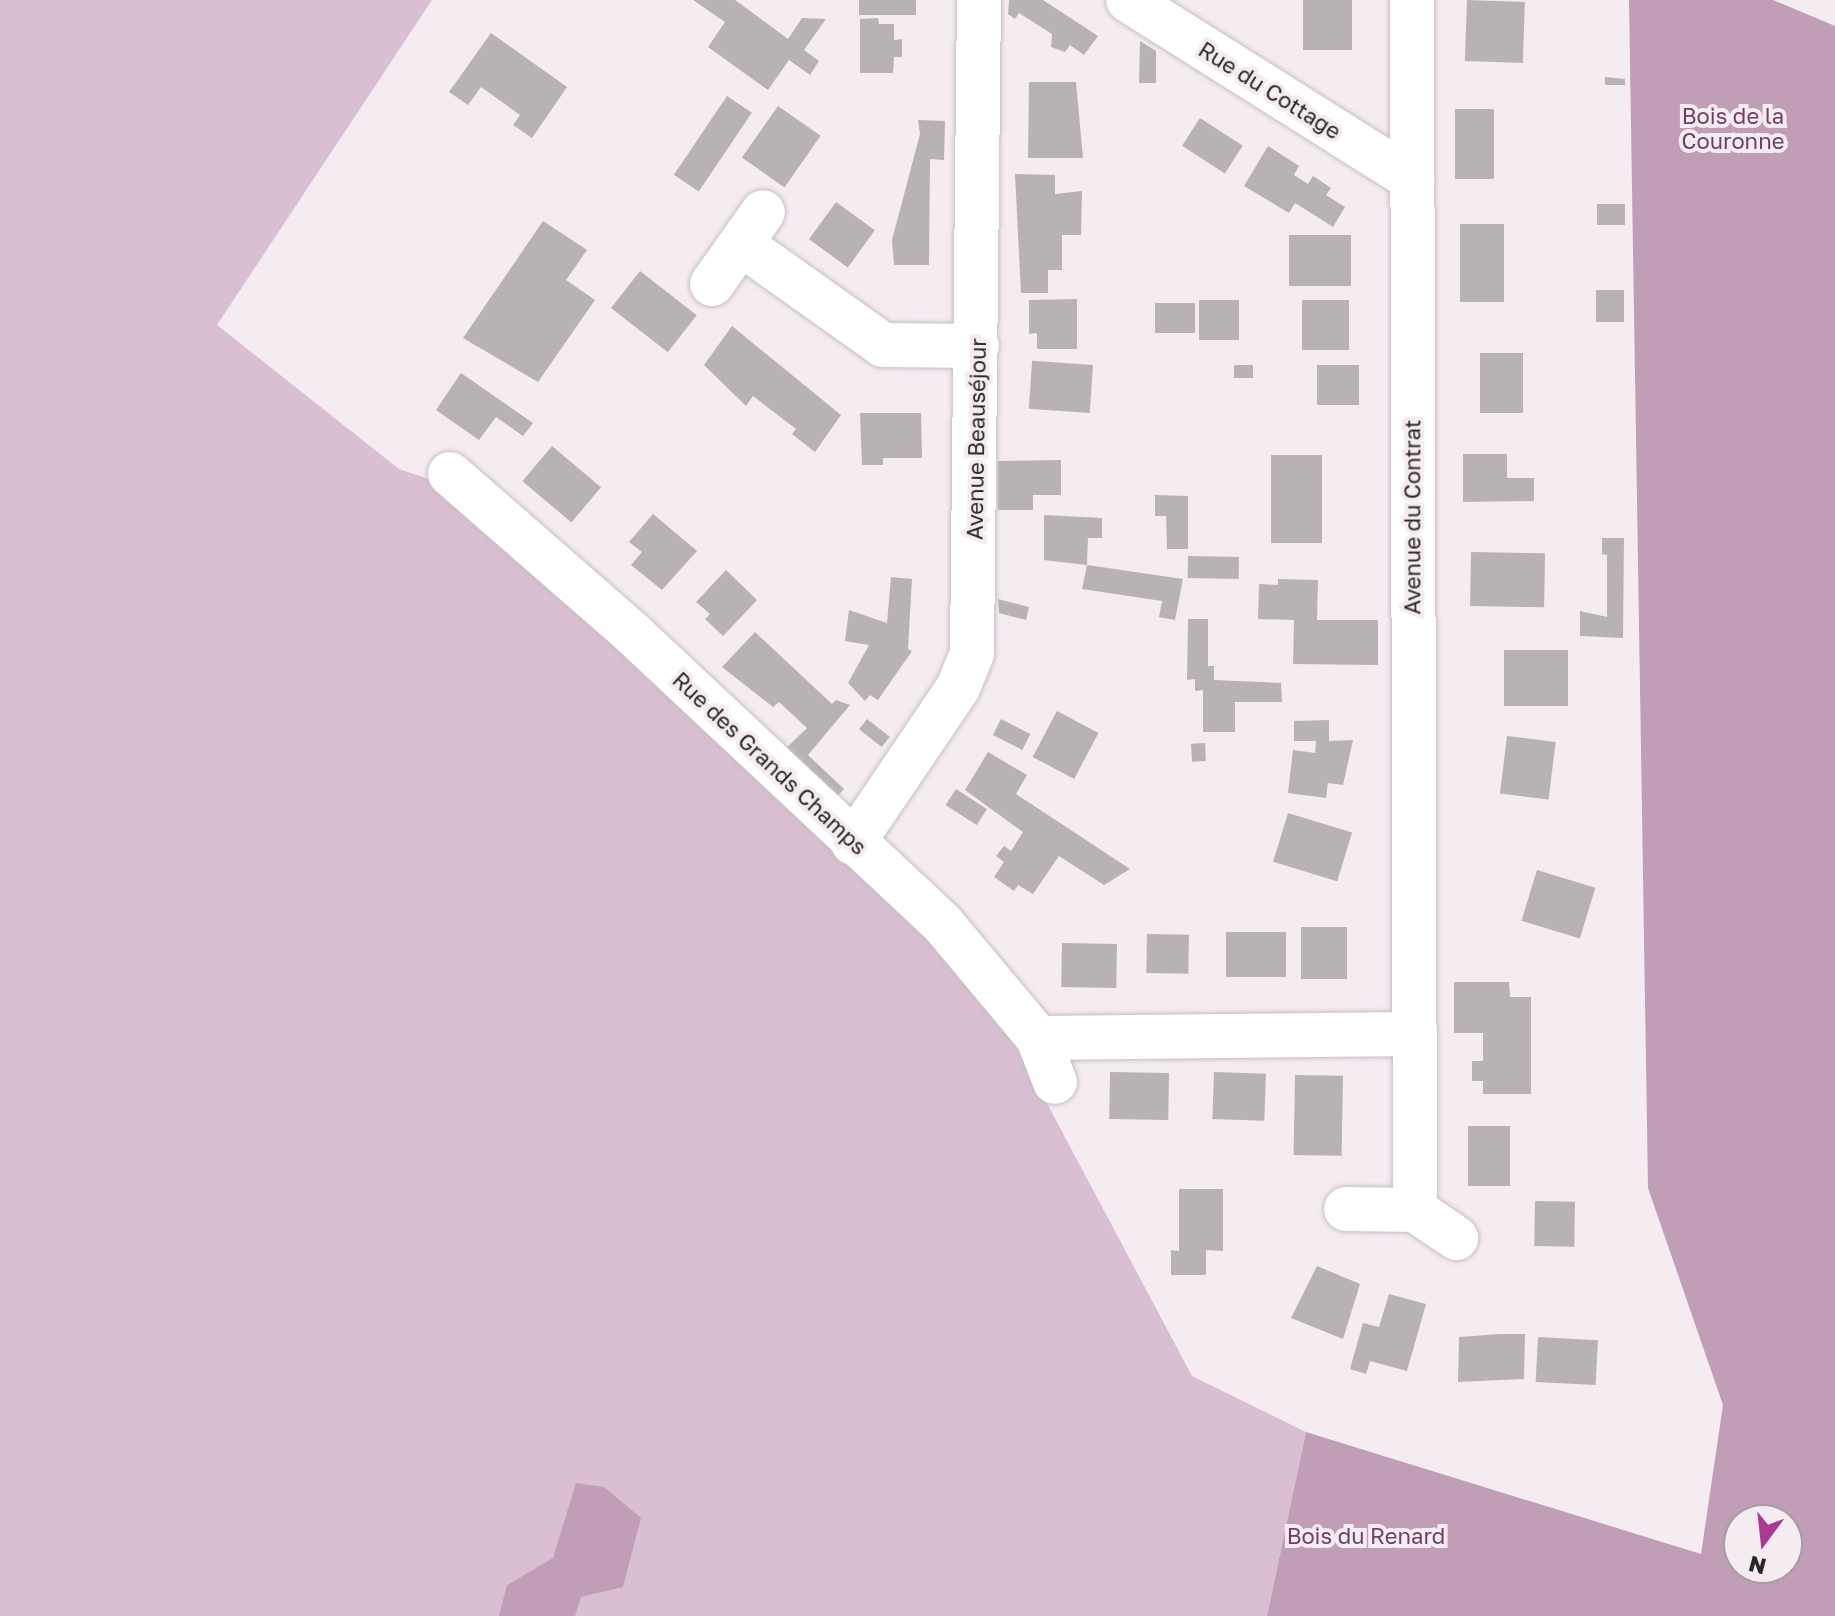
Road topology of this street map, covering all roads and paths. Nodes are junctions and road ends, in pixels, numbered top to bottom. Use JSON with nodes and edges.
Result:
{"nodes":[{"id":1,"x":979,"y":0,"type":"edge"},
{"id":2,"x":1128,"y":0,"type":"edge"},
{"id":3,"x":1412,"y":0,"type":"edge"},
{"id":4,"x":1412,"y":179,"type":"junction"},
{"id":5,"x":712,"y":284,"type":"dead end"},
{"id":6,"x":977,"y":346,"type":"junction"},
{"id":7,"x":450,"y":474,"type":"dead end"},
{"id":8,"x":853,"y":843,"type":"junction"},
{"id":9,"x":1413,"y":1034,"type":"junction"},
{"id":10,"x":1038,"y":1038,"type":"junction"},
{"id":11,"x":1055,"y":1082,"type":"dead end"},
{"id":12,"x":1346,"y":1209,"type":"dead end"},
{"id":13,"x":1415,"y":1210,"type":"junction"},
{"id":14,"x":1456,"y":1238,"type":"dead end"}],
"edges":[{"from":1,"to":6,"type":"street","name":"Avenue Beauséjour"},
{"from":2,"to":4,"type":"street","name":"Rue du Cottage"},
{"from":3,"to":4,"type":"street","name":"Avenue du Contrat"},
{"from":4,"to":9,"type":"street","name":"Avenue du Contrat"},
{"from":5,"to":6,"type":"street"},
{"from":6,"to":8,"type":"street","name":"Avenue Beauséjour"},
{"from":7,"to":8,"type":"street","name":"Rue des Grands Champs"},
{"from":8,"to":10,"type":"street","name":"Rue des Grands Champs"},
{"from":9,"to":10,"type":"street"},
{"from":9,"to":13,"type":"street","name":"Avenue du Contrat"},
{"from":10,"to":11,"type":"street","name":"Rue des Grands Champs"},
{"from":12,"to":13,"type":"street"},
{"from":13,"to":14,"type":"street"}]}
